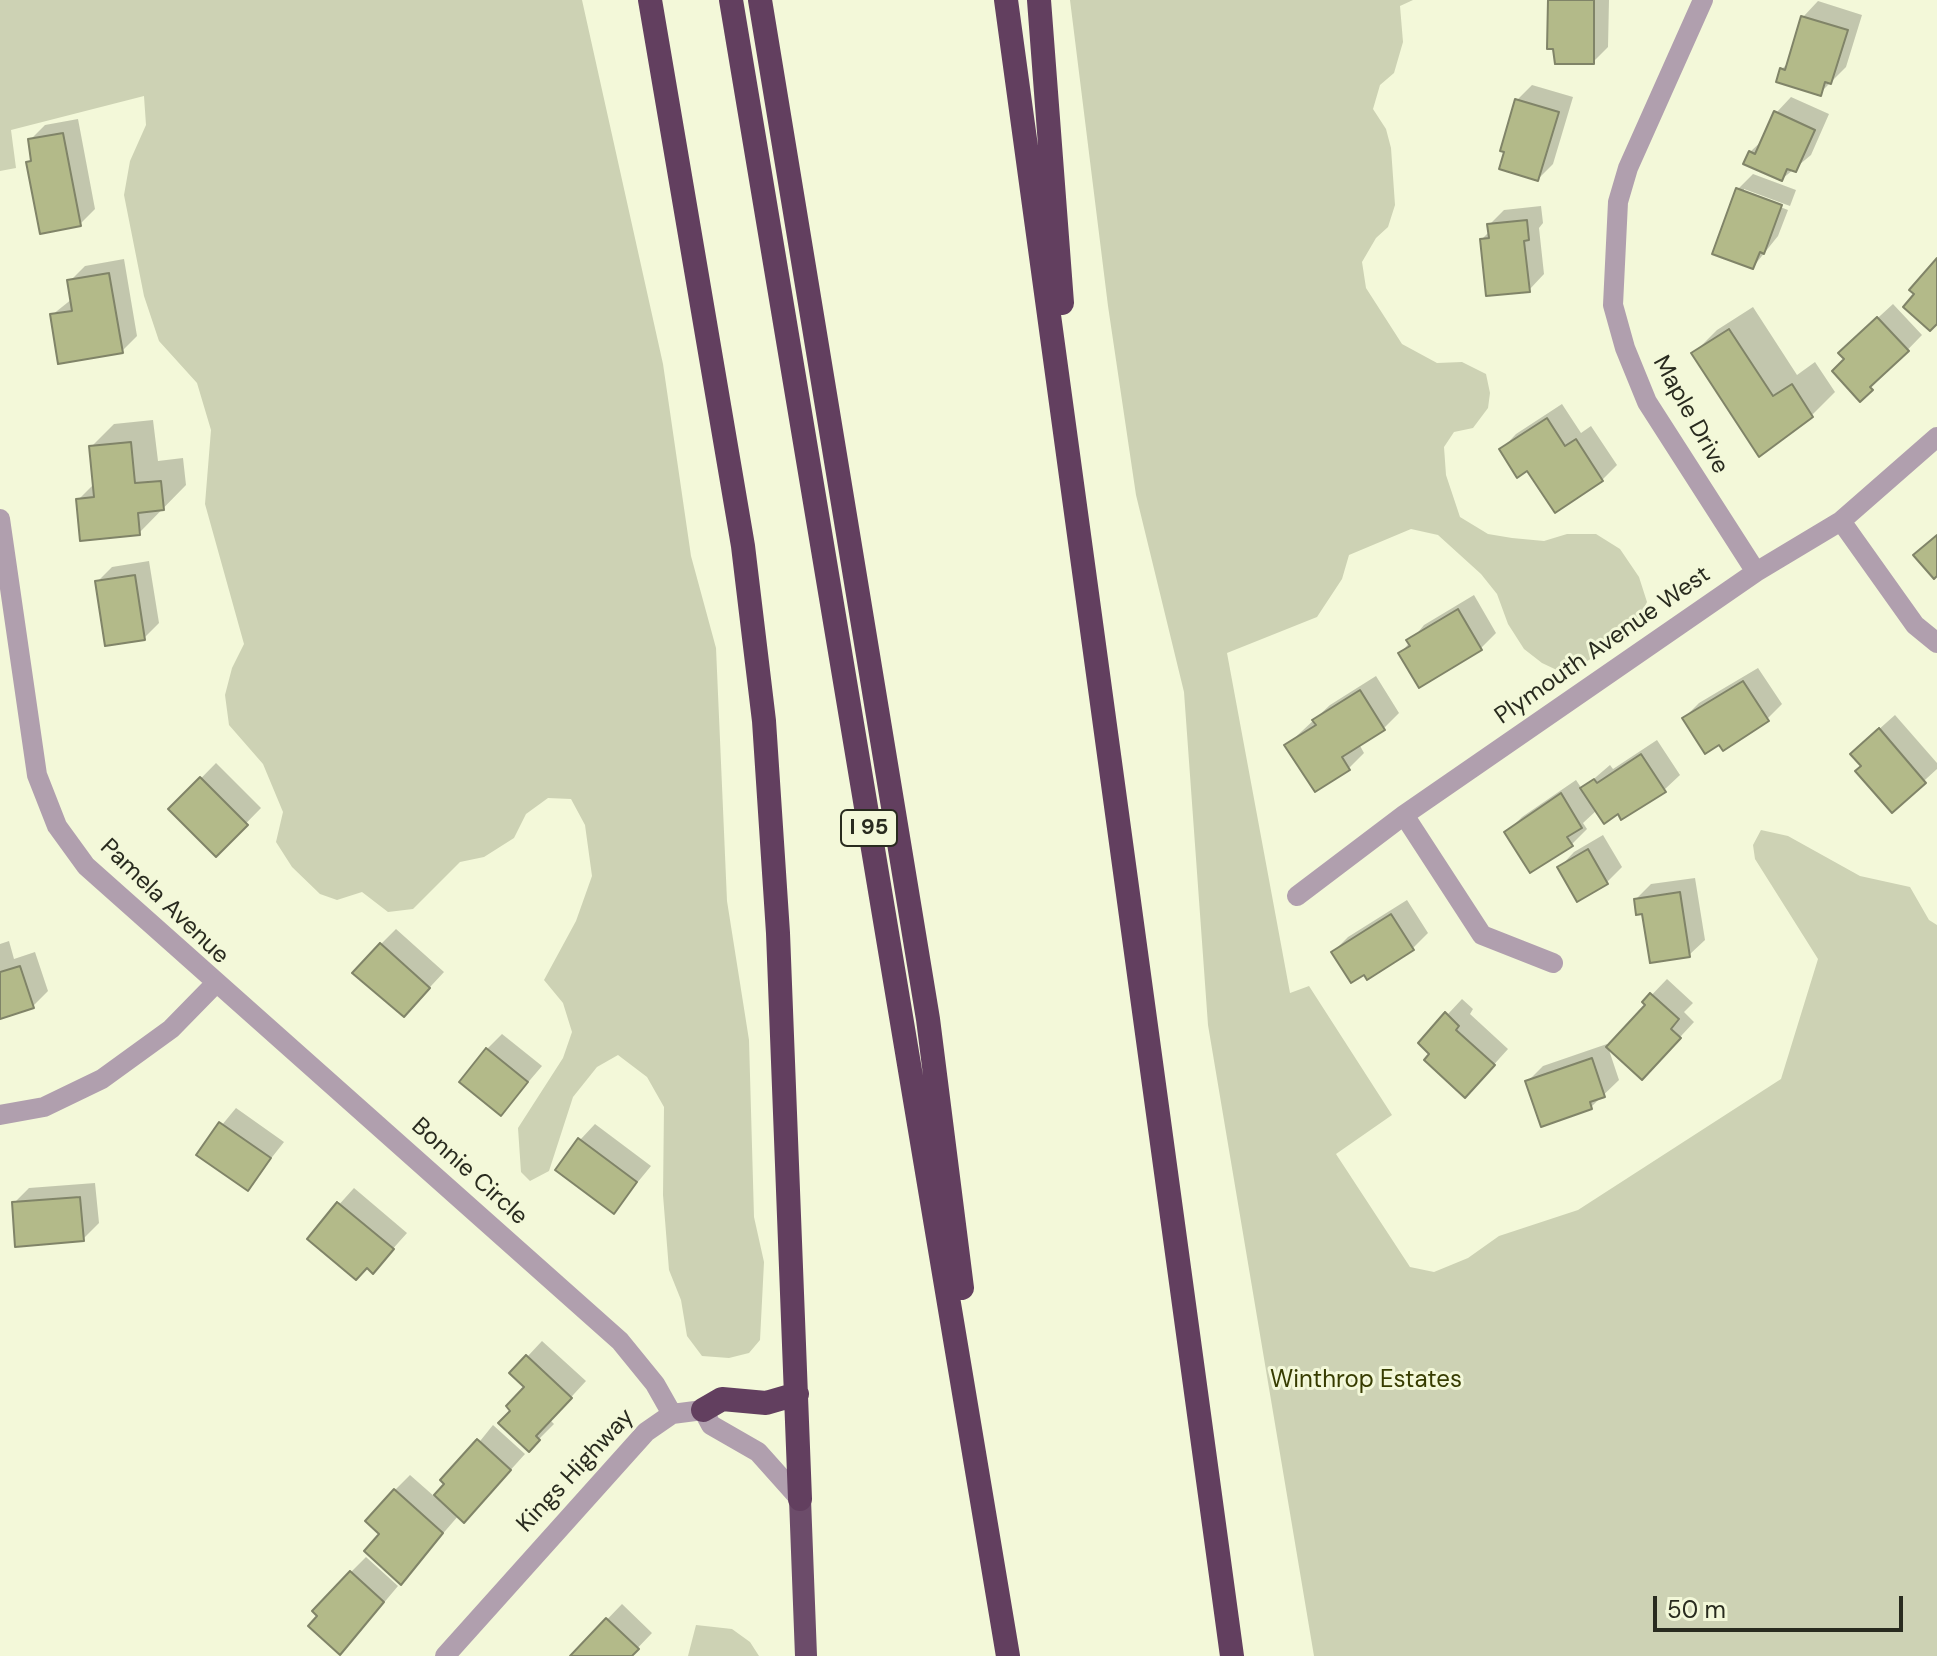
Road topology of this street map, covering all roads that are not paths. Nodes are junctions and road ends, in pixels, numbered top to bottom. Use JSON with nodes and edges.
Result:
{"nodes":[{"id":1,"x":650,"y":0,"type":"edge"},
{"id":2,"x":731,"y":0,"type":"edge"},
{"id":3,"x":760,"y":0,"type":"edge"},
{"id":4,"x":1006,"y":0,"type":"edge"},
{"id":5,"x":1039,"y":0,"type":"edge"},
{"id":6,"x":1703,"y":0,"type":"edge"},
{"id":7,"x":1937,"y":437,"type":"edge"},
{"id":8,"x":1070,"y":473,"type":"junction"},
{"id":9,"x":0,"y":519,"type":"edge"},
{"id":10,"x":1841,"y":521,"type":"junction"},
{"id":11,"x":1756,"y":572,"type":"junction"},
{"id":12,"x":1937,"y":643,"type":"edge"},
{"id":13,"x":1404,"y":815,"type":"junction"},
{"id":14,"x":1297,"y":896,"type":"dead end"},
{"id":15,"x":1553,"y":963,"type":"dead end"},
{"id":16,"x":216,"y":983,"type":"junction"},
{"id":17,"x":0,"y":1115,"type":"edge"},
{"id":18,"x":797,"y":1394,"type":"junction"},
{"id":19,"x":703,"y":1410,"type":"junction"},
{"id":20,"x":672,"y":1414,"type":"junction"},
{"id":21,"x":800,"y":1499,"type":"junction"},
{"id":22,"x":445,"y":1656,"type":"edge"},
{"id":23,"x":806,"y":1656,"type":"edge"},
{"id":24,"x":1008,"y":1656,"type":"edge"},
{"id":25,"x":1232,"y":1656,"type":"edge"}],
"edges":[{"from":1,"to":18,"type":"highway"},
{"from":2,"to":24,"type":"highway","number":"I 95"},
{"from":3,"to":24,"type":"highway"},
{"from":4,"to":8,"type":"highway"},
{"from":5,"to":8,"type":"highway"},
{"from":6,"to":11,"type":"street","name":"Maple Drive"},
{"from":7,"to":10,"type":"street","name":"Plymouth Avenue West"},
{"from":8,"to":25,"type":"highway"},
{"from":9,"to":16,"type":"street","name":"Pamela Avenue"},
{"from":10,"to":11,"type":"street","name":"Plymouth Avenue West"},
{"from":10,"to":12,"type":"street"},
{"from":11,"to":13,"type":"street","name":"Plymouth Avenue West"},
{"from":13,"to":14,"type":"street","name":"Plymouth Avenue West"},
{"from":13,"to":15,"type":"street"},
{"from":16,"to":17,"type":"street","name":"Pamela Avenue"},
{"from":16,"to":20,"type":"street","name":"Bonnie Circle"},
{"from":18,"to":19,"type":"highway"},
{"from":18,"to":21,"type":"highway"},
{"from":19,"to":20,"type":"street","name":"Kings Highway"},
{"from":19,"to":21,"type":"street"},
{"from":20,"to":22,"type":"street","name":"Kings Highway"},
{"from":21,"to":23,"type":"highway"}]}
